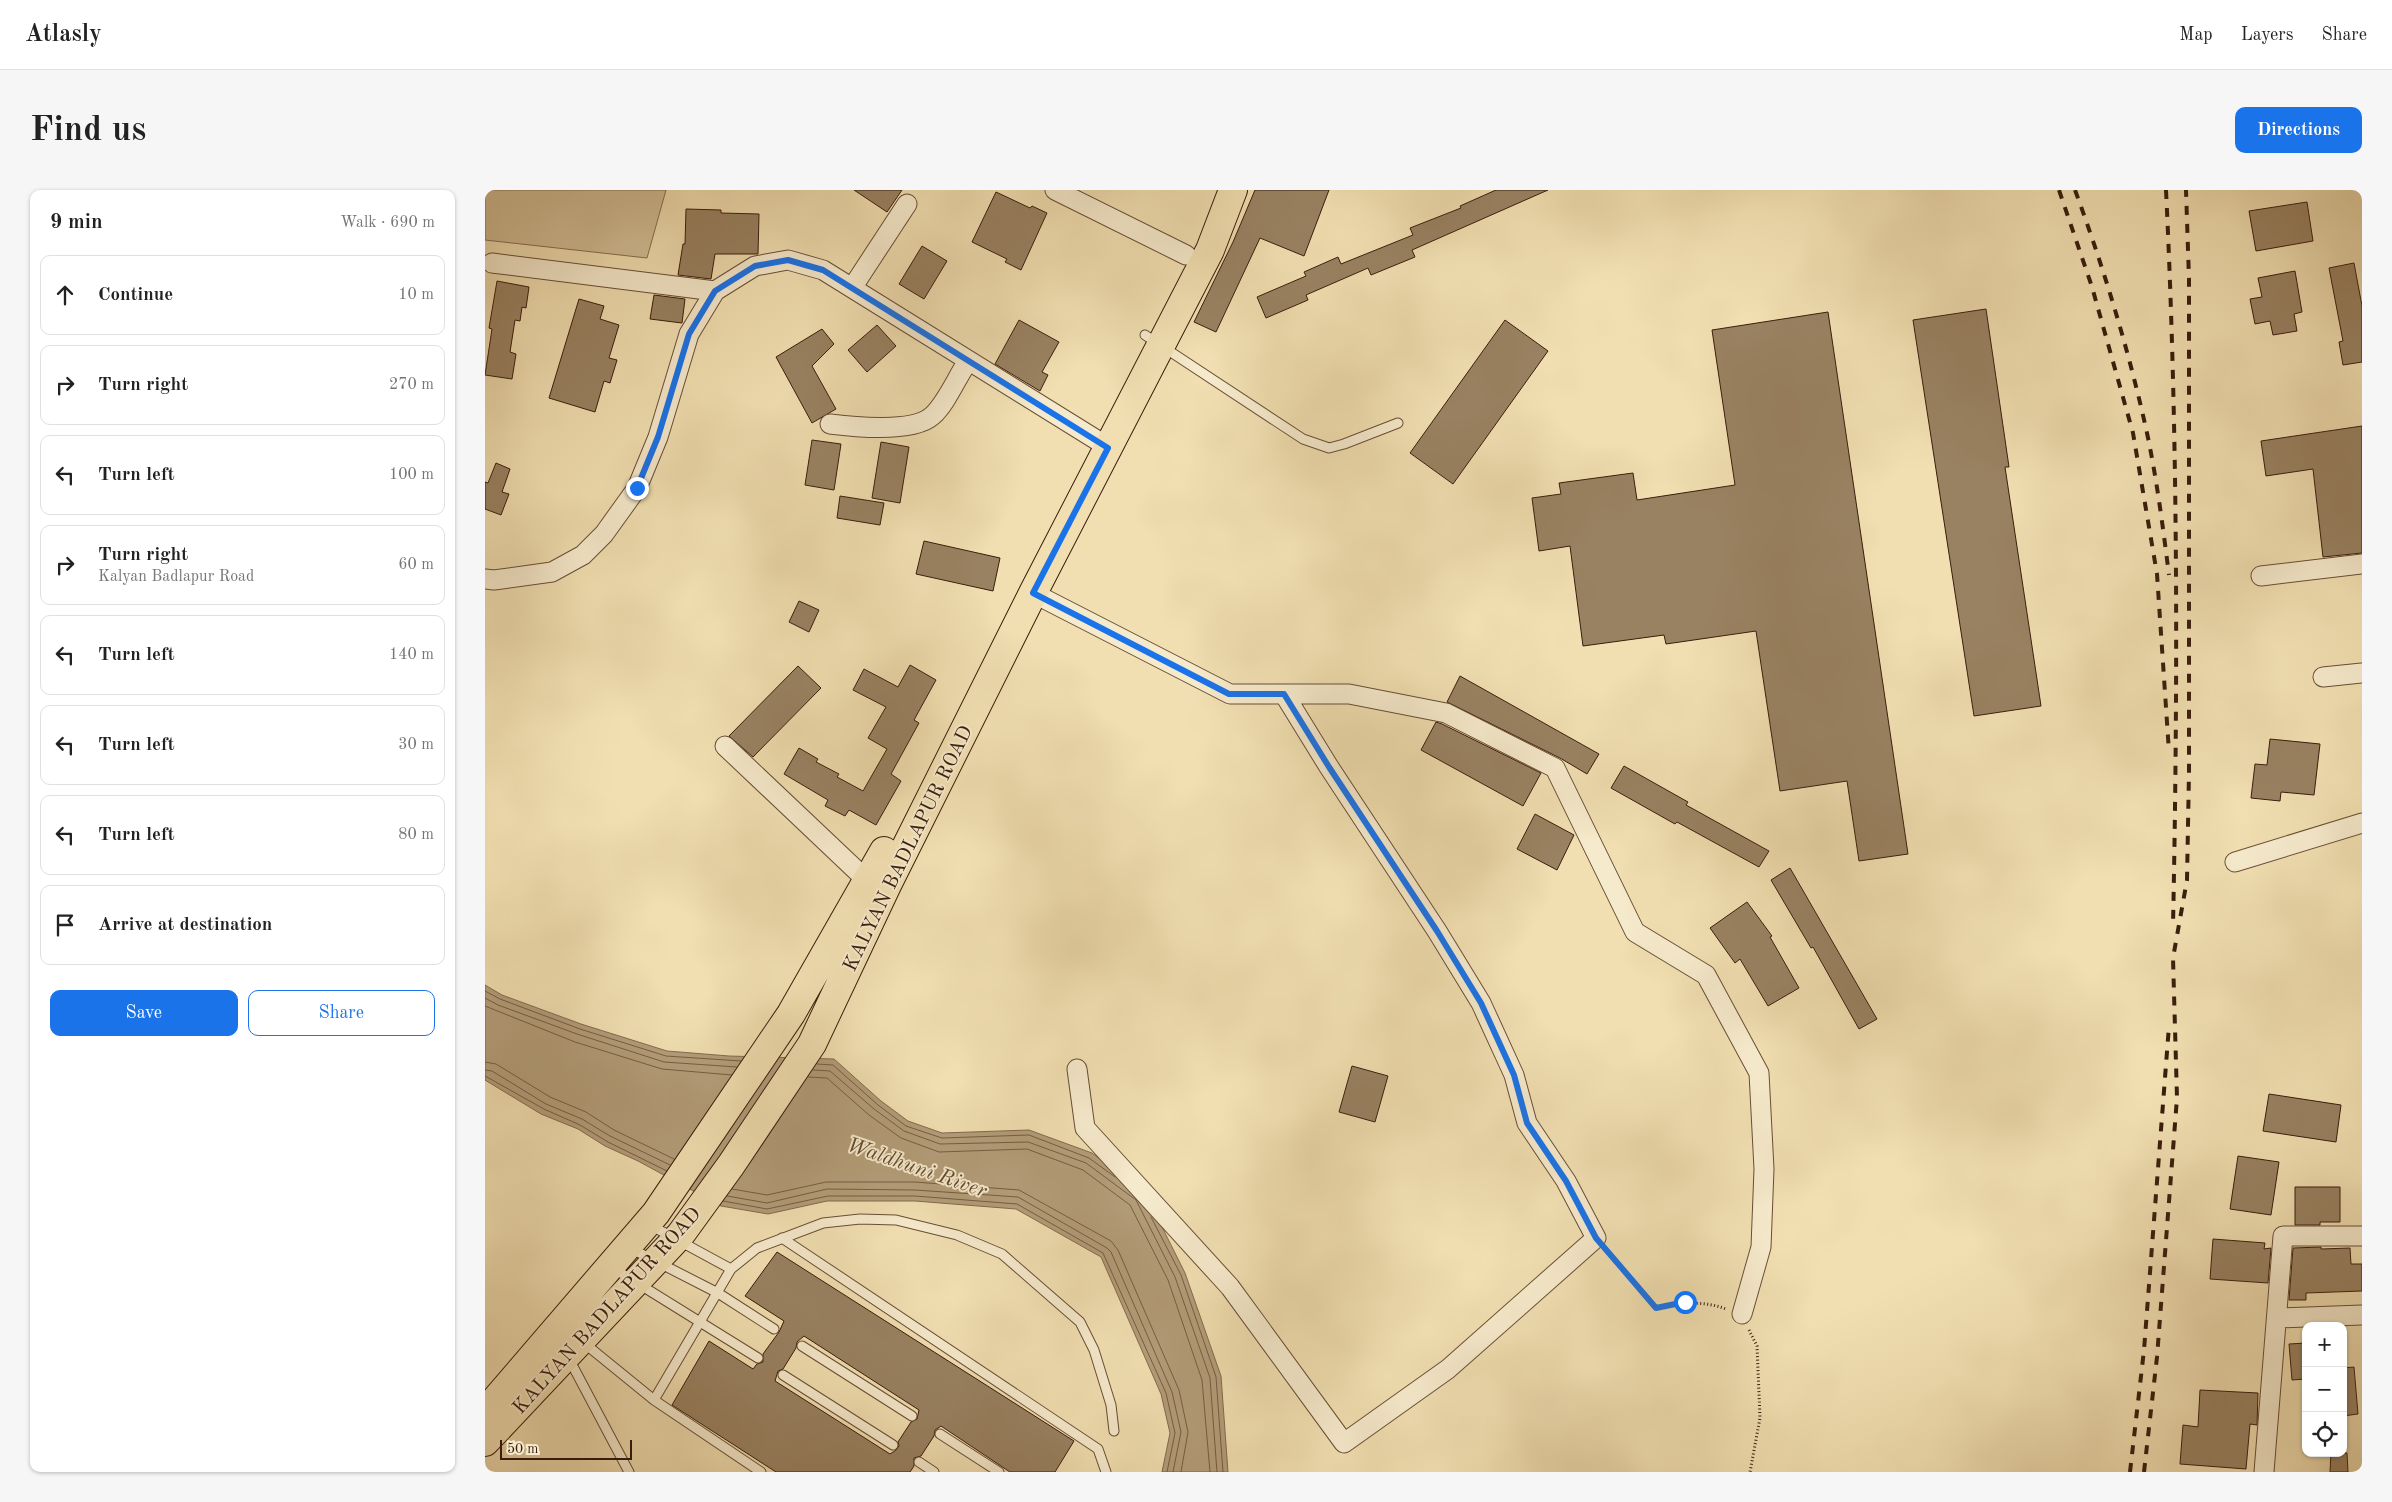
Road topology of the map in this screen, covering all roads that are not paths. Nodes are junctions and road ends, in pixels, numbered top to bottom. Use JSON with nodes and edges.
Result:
{"nodes":[{"id":1,"x":1055,"y":190,"type":"edge"},
{"id":2,"x":1213,"y":190,"type":"edge"},
{"id":3,"x":1233,"y":190,"type":"edge"},
{"id":4,"x":907,"y":204,"type":"dead end"},
{"id":5,"x":1186,"y":255,"type":"junction"},
{"id":6,"x":492,"y":263,"type":"dead end"},
{"id":7,"x":852,"y":288,"type":"junction"},
{"id":8,"x":715,"y":291,"type":"junction"},
{"id":9,"x":1153,"y":341,"type":"junction"},
{"id":10,"x":968,"y":361,"type":"junction"},
{"id":11,"x":1398,"y":423,"type":"dead end"},
{"id":12,"x":829,"y":424,"type":"dead end"},
{"id":13,"x":1100,"y":443,"type":"junction"},
{"id":14,"x":2362,"y":564,"type":"edge"},
{"id":15,"x":2261,"y":576,"type":"dead end"},
{"id":16,"x":485,"y":579,"type":"edge"},
{"id":17,"x":1033,"y":593,"type":"junction"},
{"id":18,"x":2362,"y":673,"type":"edge"},
{"id":19,"x":2323,"y":678,"type":"dead end"},
{"id":20,"x":1284,"y":694,"type":"junction"},
{"id":21,"x":725,"y":746,"type":"dead end"},
{"id":22,"x":2362,"y":823,"type":"edge"},
{"id":23,"x":2235,"y":862,"type":"dead end"},
{"id":24,"x":875,"y":889,"type":"junction"},
{"id":25,"x":1077,"y":1070,"type":"dead end"},
{"id":26,"x":651,"y":1218,"type":"junction"},
{"id":27,"x":679,"y":1236,"type":"junction"},
{"id":28,"x":2362,"y":1236,"type":"edge"},
{"id":29,"x":782,"y":1238,"type":"junction"},
{"id":30,"x":619,"y":1256,"type":"junction"},
{"id":31,"x":656,"y":1260,"type":"junction"},
{"id":32,"x":731,"y":1269,"type":"junction"},
{"id":33,"x":636,"y":1282,"type":"junction"},
{"id":34,"x":718,"y":1292,"type":"junction"},
{"id":35,"x":1742,"y":1314,"type":"road end"},
{"id":36,"x":2362,"y":1315,"type":"edge"},
{"id":37,"x":2277,"y":1318,"type":"junction"},
{"id":38,"x":701,"y":1321,"type":"junction"},
{"id":39,"x":774,"y":1329,"type":"dead end"},
{"id":40,"x":570,"y":1336,"type":"junction"},
{"id":41,"x":802,"y":1346,"type":"dead end"},
{"id":42,"x":758,"y":1358,"type":"dead end"},
{"id":43,"x":783,"y":1375,"type":"dead end"},
{"id":44,"x":654,"y":1400,"type":"junction"},
{"id":45,"x":485,"y":1412,"type":"edge"},
{"id":46,"x":912,"y":1416,"type":"dead end"},
{"id":47,"x":1114,"y":1431,"type":"dead end"},
{"id":48,"x":940,"y":1434,"type":"dead end"},
{"id":49,"x":485,"y":1442,"type":"edge"},
{"id":50,"x":893,"y":1445,"type":"dead end"},
{"id":51,"x":919,"y":1462,"type":"dead end"},
{"id":52,"x":629,"y":1472,"type":"edge"},
{"id":53,"x":761,"y":1472,"type":"edge"},
{"id":54,"x":934,"y":1472,"type":"edge"},
{"id":55,"x":999,"y":1472,"type":"edge"},
{"id":56,"x":1106,"y":1472,"type":"edge"},
{"id":57,"x":2264,"y":1472,"type":"edge"}],
"edges":[{"from":1,"to":5,"type":"street"},
{"from":2,"to":5,"type":"main road","name":"KALYAN BADLAPUR ROAD"},
{"from":3,"to":9,"type":"main road","name":"KALYAN BADLAPUR ROAD"},
{"from":4,"to":7,"type":"street"},
{"from":5,"to":9,"type":"main road","name":"KALYAN BADLAPUR ROAD"},
{"from":6,"to":8,"type":"street"},
{"from":7,"to":8,"type":"street"},
{"from":7,"to":10,"type":"street"},
{"from":8,"to":16,"type":"street"},
{"from":9,"to":11,"type":"lane"},
{"from":9,"to":13,"type":"main road","name":"KALYAN BADLAPUR ROAD"},
{"from":10,"to":12,"type":"street"},
{"from":10,"to":13,"type":"street"},
{"from":13,"to":17,"type":"main road","name":"KALYAN BADLAPUR ROAD"},
{"from":13,"to":24,"type":"main road","name":"KALYAN BADLAPUR ROAD"},
{"from":14,"to":15,"type":"street"},
{"from":17,"to":20,"type":"street"},
{"from":17,"to":24,"type":"main road","name":"KALYAN BADLAPUR ROAD"},
{"from":18,"to":19,"type":"street"},
{"from":20,"to":25,"type":"street"},
{"from":20,"to":35,"type":"street"},
{"from":21,"to":24,"type":"street"},
{"from":22,"to":23,"type":"street"},
{"from":24,"to":26,"type":"main road","name":"KALYAN BADLAPUR ROAD"},
{"from":24,"to":27,"type":"main road","name":"KALYAN BADLAPUR ROAD"},
{"from":26,"to":27,"type":"lane"},
{"from":26,"to":30,"type":"main road","name":"KALYAN BADLAPUR ROAD"},
{"from":27,"to":31,"type":"main road","name":"KALYAN BADLAPUR ROAD"},
{"from":27,"to":32,"type":"lane"},
{"from":28,"to":37,"type":"street"},
{"from":29,"to":32,"type":"lane"},
{"from":29,"to":47,"type":"lane"},
{"from":29,"to":56,"type":"lane"},
{"from":30,"to":31,"type":"lane"},
{"from":30,"to":33,"type":"lane"},
{"from":30,"to":40,"type":"main road","name":"KALYAN BADLAPUR ROAD"},
{"from":31,"to":33,"type":"main road","name":"KALYAN BADLAPUR ROAD"},
{"from":31,"to":34,"type":"lane"},
{"from":32,"to":34,"type":"lane"},
{"from":33,"to":38,"type":"lane"},
{"from":33,"to":40,"type":"main road","name":"KALYAN BADLAPUR ROAD"},
{"from":34,"to":38,"type":"lane"},
{"from":34,"to":39,"type":"lane"},
{"from":36,"to":37,"type":"street"},
{"from":37,"to":57,"type":"street"},
{"from":38,"to":42,"type":"lane"},
{"from":38,"to":44,"type":"lane"},
{"from":40,"to":44,"type":"lane"},
{"from":40,"to":45,"type":"main road","name":"KALYAN BADLAPUR ROAD"},
{"from":40,"to":49,"type":"main road","name":"KALYAN BADLAPUR ROAD"},
{"from":40,"to":52,"type":"lane"},
{"from":41,"to":46,"type":"lane"},
{"from":43,"to":50,"type":"lane"},
{"from":44,"to":53,"type":"lane"},
{"from":48,"to":55,"type":"lane"},
{"from":51,"to":54,"type":"lane"}]}
